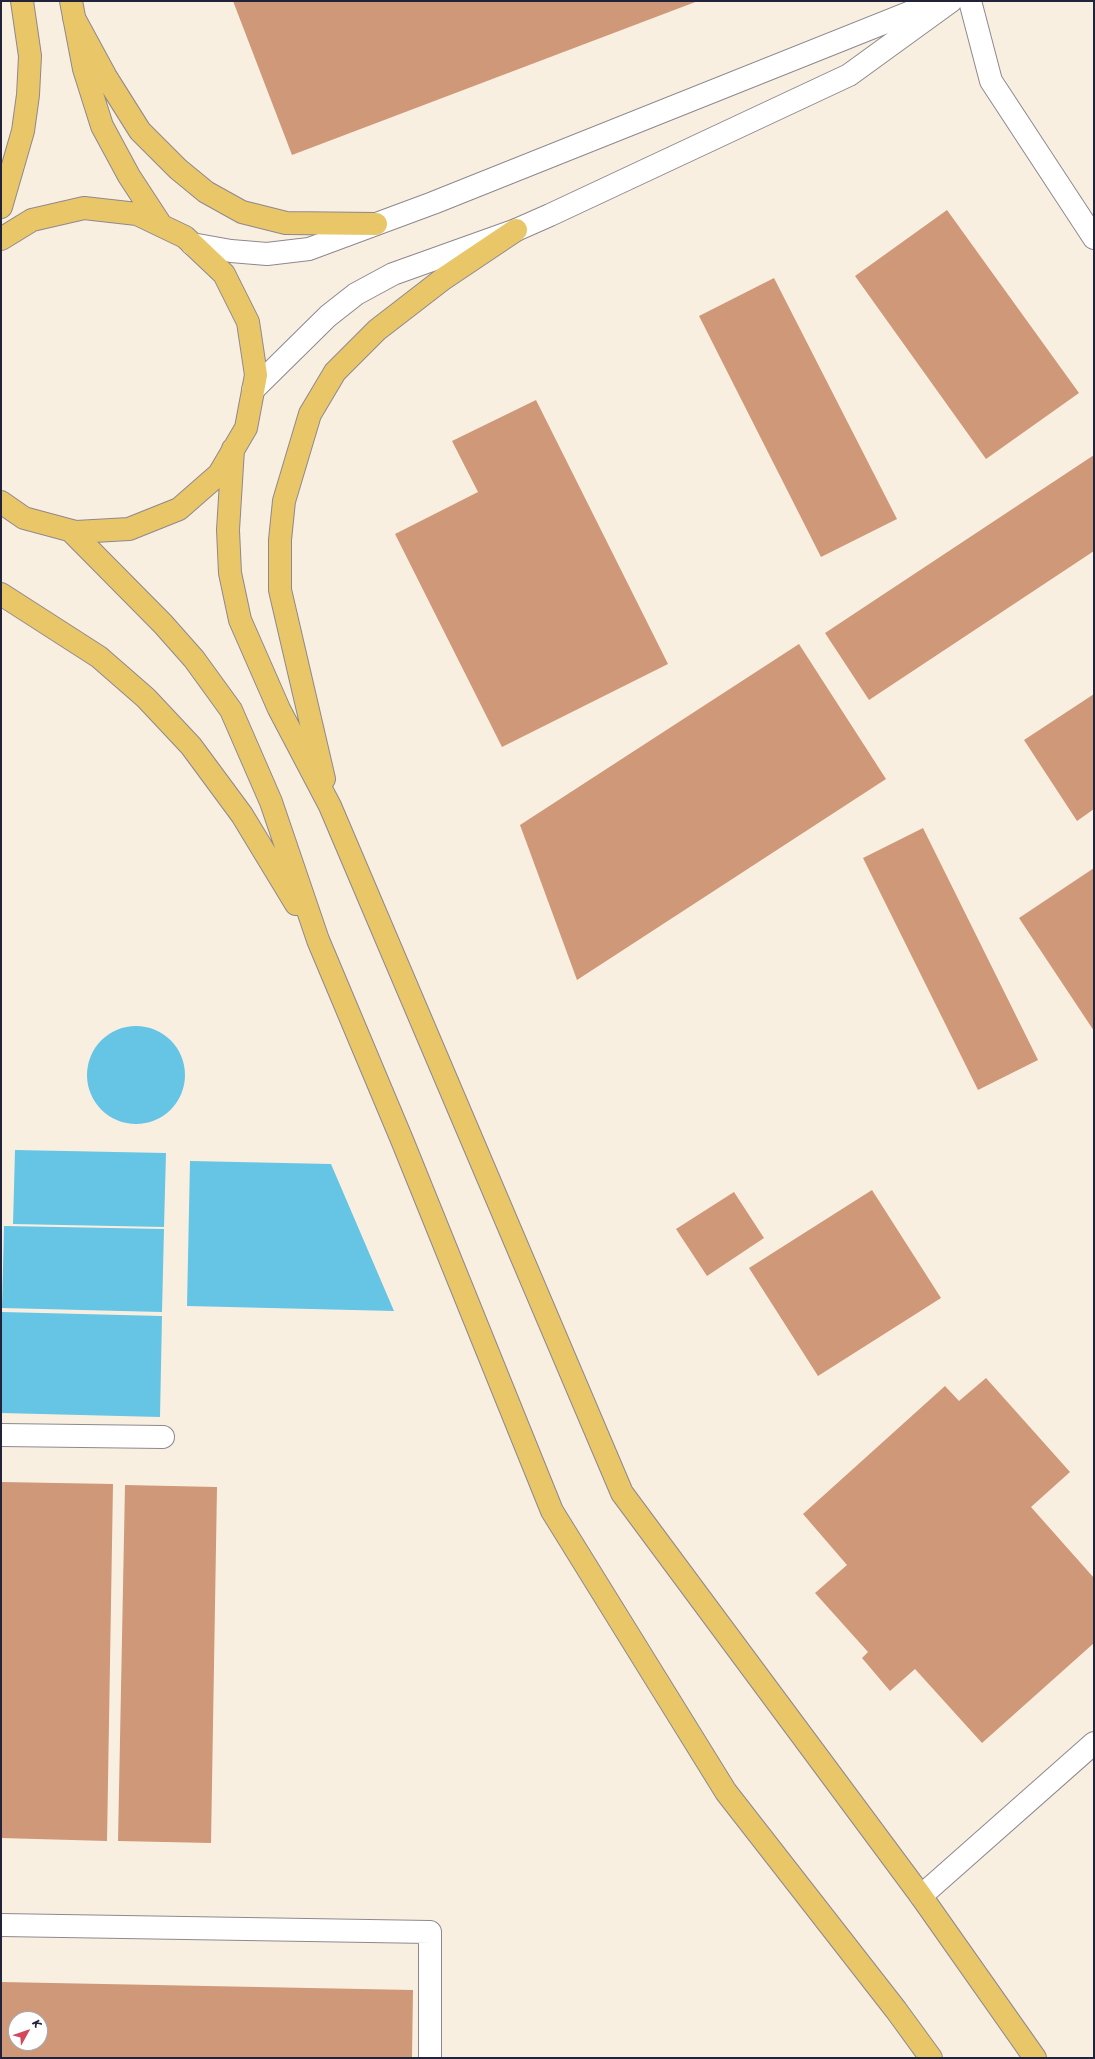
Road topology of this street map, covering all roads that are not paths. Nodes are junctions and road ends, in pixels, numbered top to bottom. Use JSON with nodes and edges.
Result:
{"nodes":[{"id":1,"x":22,"y":1,"type":"edge"},
{"id":2,"x":939,"y":1,"type":"edge"},
{"id":3,"x":951,"y":1,"type":"edge"},
{"id":4,"x":970,"y":1,"type":"edge"},
{"id":5,"x":73,"y":9,"type":"edge"},
{"id":6,"x":1,"y":207,"type":"edge"},
{"id":7,"x":376,"y":224,"type":"junction"},
{"id":8,"x":161,"y":225,"type":"junction"},
{"id":9,"x":516,"y":230,"type":"junction"},
{"id":10,"x":1,"y":238,"type":"edge"},
{"id":11,"x":1094,"y":238,"type":"edge"},
{"id":12,"x":192,"y":244,"type":"junction"},
{"id":13,"x":253,"y":390,"type":"junction"},
{"id":14,"x":233,"y":449,"type":"junction"},
{"id":15,"x":1,"y":502,"type":"edge"},
{"id":16,"x":71,"y":531,"type":"junction"},
{"id":17,"x":1,"y":594,"type":"edge"},
{"id":18,"x":330,"y":806,"type":"junction"},
{"id":19,"x":318,"y":940,"type":"junction"},
{"id":20,"x":1,"y":1435,"type":"edge"},
{"id":21,"x":163,"y":1437,"type":"dead end"},
{"id":22,"x":1094,"y":1743,"type":"edge"},
{"id":23,"x":921,"y":1896,"type":"junction"},
{"id":24,"x":1,"y":1925,"type":"edge"},
{"id":25,"x":430,"y":2058,"type":"edge"},
{"id":26,"x":931,"y":2058,"type":"edge"},
{"id":27,"x":1035,"y":2058,"type":"edge"}],
"edges":[{"from":1,"to":6,"type":"main road"},
{"from":2,"to":7,"type":"street"},
{"from":3,"to":9,"type":"street"},
{"from":4,"to":11,"type":"street"},
{"from":5,"to":7,"type":"main road"},
{"from":5,"to":8,"type":"main road"},
{"from":7,"to":12,"type":"street"},
{"from":8,"to":10,"type":"main road"},
{"from":8,"to":12,"type":"main road"},
{"from":9,"to":13,"type":"street"},
{"from":9,"to":18,"type":"main road"},
{"from":12,"to":13,"type":"main road"},
{"from":13,"to":14,"type":"main road"},
{"from":14,"to":16,"type":"main road"},
{"from":14,"to":18,"type":"main road"},
{"from":15,"to":16,"type":"main road"},
{"from":16,"to":19,"type":"main road"},
{"from":17,"to":19,"type":"main road"},
{"from":18,"to":23,"type":"main road"},
{"from":19,"to":26,"type":"main road"},
{"from":20,"to":21,"type":"street"},
{"from":22,"to":23,"type":"street"},
{"from":23,"to":27,"type":"main road"},
{"from":24,"to":25,"type":"street"}]}
